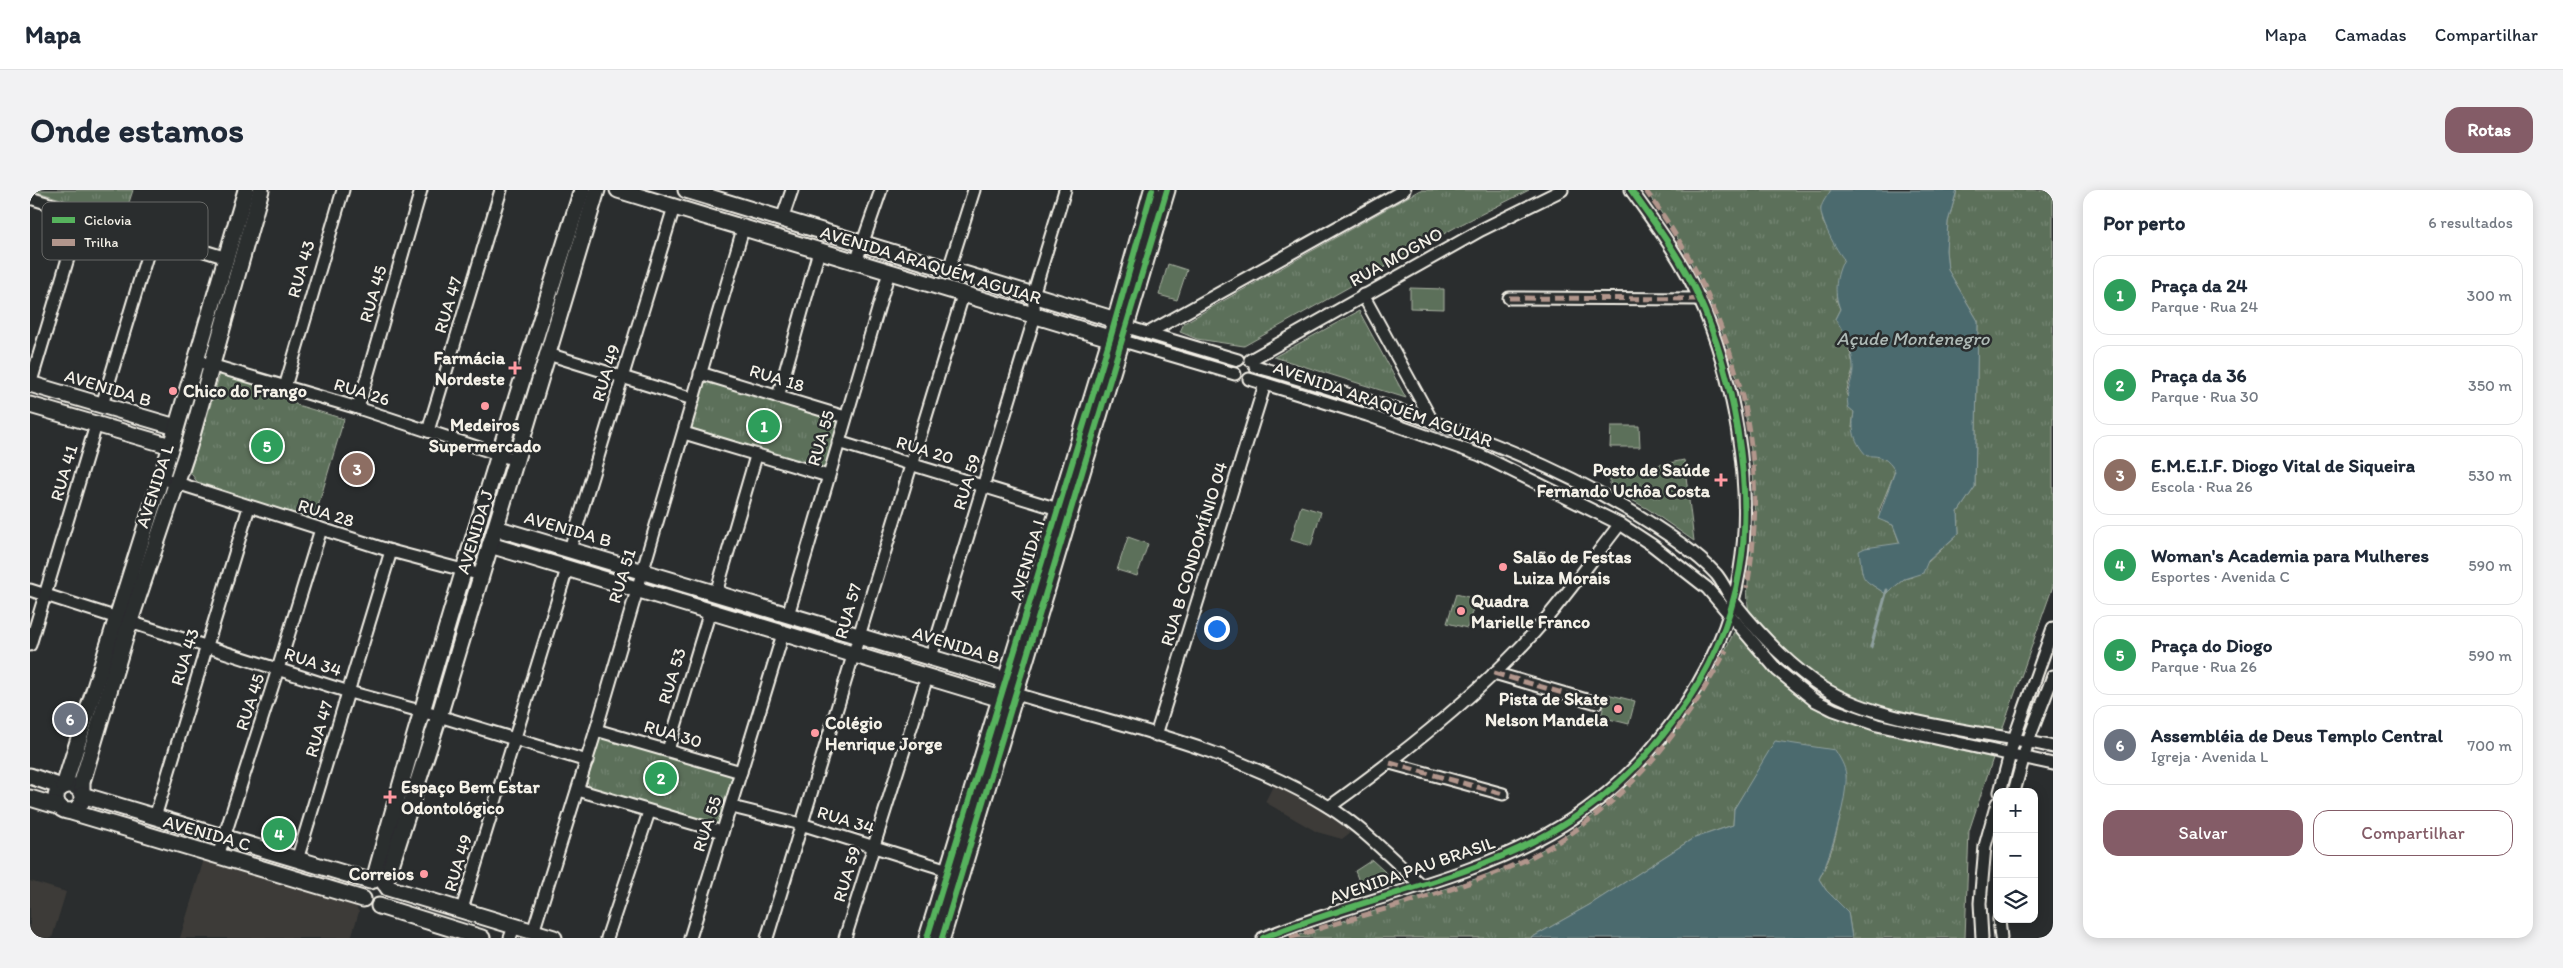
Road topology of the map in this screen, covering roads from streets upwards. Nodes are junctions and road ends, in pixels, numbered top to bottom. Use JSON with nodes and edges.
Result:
{"nodes":[{"id":1,"x":246,"y":190,"type":"edge"},
{"id":2,"x":261,"y":190,"type":"edge"},
{"id":3,"x":343,"y":190,"type":"edge"},
{"id":4,"x":421,"y":190,"type":"edge"},
{"id":5,"x":501,"y":190,"type":"edge"},
{"id":6,"x":582,"y":190,"type":"edge"},
{"id":7,"x":597,"y":190,"type":"edge"},
{"id":8,"x":618,"y":190,"type":"edge"},
{"id":9,"x":792,"y":190,"type":"edge"},
{"id":10,"x":881,"y":190,"type":"edge"},
{"id":11,"x":974,"y":190,"type":"edge"},
{"id":12,"x":1065,"y":190,"type":"edge"},
{"id":13,"x":1152,"y":190,"type":"edge"},
{"id":14,"x":1167,"y":190,"type":"edge"},
{"id":15,"x":1404,"y":190,"type":"edge"},
{"id":16,"x":1562,"y":190,"type":"edge"},
{"id":17,"x":1631,"y":190,"type":"edge"},
{"id":18,"x":695,"y":191,"type":"edge"},
{"id":19,"x":30,"y":198,"type":"edge"},
{"id":20,"x":42,"y":202,"type":"edge"},
{"id":21,"x":674,"y":207,"type":"junction"},
{"id":22,"x":694,"y":213,"type":"junction"},
{"id":23,"x":782,"y":219,"type":"junction"},
{"id":24,"x":743,"y":228,"type":"junction"},
{"id":25,"x":863,"y":245,"type":"junction"},
{"id":26,"x":819,"y":251,"type":"junction"},
{"id":27,"x":208,"y":252,"type":"edge"},
{"id":28,"x":227,"y":258,"type":"junction"},
{"id":29,"x":67,"y":260,"type":"edge"},
{"id":30,"x":146,"y":260,"type":"edge"},
{"id":31,"x":856,"y":262,"type":"junction"},
{"id":32,"x":949,"y":269,"type":"junction"},
{"id":33,"x":889,"y":272,"type":"junction"},
{"id":34,"x":963,"y":295,"type":"junction"},
{"id":35,"x":1033,"y":295,"type":"junction"},
{"id":36,"x":1364,"y":295,"type":"junction"},
{"id":37,"x":1509,"y":298,"type":"dead end"},
{"id":38,"x":1700,"y":299,"type":"junction"},
{"id":39,"x":1035,"y":316,"type":"junction"},
{"id":40,"x":1119,"y":332,"type":"junction"},
{"id":41,"x":1148,"y":333,"type":"junction"},
{"id":42,"x":548,"y":354,"type":"junction"},
{"id":43,"x":1238,"y":360,"type":"junction"},
{"id":44,"x":1253,"y":363,"type":"junction"},
{"id":45,"x":204,"y":364,"type":"junction"},
{"id":46,"x":700,"y":374,"type":"junction"},
{"id":47,"x":1235,"y":374,"type":"junction"},
{"id":48,"x":622,"y":378,"type":"junction"},
{"id":49,"x":1249,"y":379,"type":"junction"},
{"id":50,"x":30,"y":384,"type":"edge"},
{"id":51,"x":1265,"y":384,"type":"junction"},
{"id":52,"x":285,"y":387,"type":"junction"},
{"id":53,"x":778,"y":397,"type":"junction"},
{"id":54,"x":693,"y":399,"type":"junction"},
{"id":55,"x":30,"y":405,"type":"edge"},
{"id":56,"x":102,"y":405,"type":"junction"},
{"id":57,"x":358,"y":408,"type":"junction"},
{"id":58,"x":845,"y":417,"type":"junction"},
{"id":59,"x":1431,"y":419,"type":"junction"},
{"id":60,"x":96,"y":425,"type":"junction"},
{"id":61,"x":176,"y":427,"type":"junction"},
{"id":62,"x":428,"y":431,"type":"junction"},
{"id":63,"x":684,"y":433,"type":"junction"},
{"id":64,"x":838,"y":442,"type":"junction"},
{"id":65,"x":171,"y":446,"type":"junction"},
{"id":66,"x":498,"y":454,"type":"junction"},
{"id":67,"x":756,"y":456,"type":"junction"},
{"id":68,"x":516,"y":460,"type":"junction"},
{"id":69,"x":911,"y":463,"type":"junction"},
{"id":70,"x":828,"y":476,"type":"junction"},
{"id":71,"x":161,"y":478,"type":"junction"},
{"id":72,"x":177,"y":483,"type":"junction"},
{"id":73,"x":984,"y":486,"type":"junction"},
{"id":74,"x":249,"y":507,"type":"junction"},
{"id":75,"x":1058,"y":509,"type":"junction"},
{"id":76,"x":1620,"y":524,"type":"junction"},
{"id":77,"x":496,"y":528,"type":"junction"},
{"id":78,"x":320,"y":529,"type":"junction"},
{"id":79,"x":490,"y":545,"type":"junction"},
{"id":80,"x":570,"y":550,"type":"junction"},
{"id":81,"x":391,"y":551,"type":"junction"},
{"id":82,"x":567,"y":569,"type":"junction"},
{"id":83,"x":464,"y":571,"type":"junction"},
{"id":84,"x":642,"y":571,"type":"junction"},
{"id":85,"x":482,"y":575,"type":"junction"},
{"id":86,"x":636,"y":589,"type":"junction"},
{"id":87,"x":30,"y":590,"type":"edge"},
{"id":88,"x":716,"y":593,"type":"junction"},
{"id":89,"x":46,"y":595,"type":"junction"},
{"id":90,"x":1732,"y":600,"type":"junction"},
{"id":91,"x":710,"y":611,"type":"junction"},
{"id":92,"x":788,"y":614,"type":"junction"},
{"id":93,"x":1729,"y":614,"type":"junction"},
{"id":94,"x":124,"y":620,"type":"junction"},
{"id":95,"x":2053,"y":628,"type":"edge"},
{"id":96,"x":783,"y":634,"type":"junction"},
{"id":97,"x":859,"y":635,"type":"junction"},
{"id":98,"x":30,"y":645,"type":"edge"},
{"id":99,"x":206,"y":645,"type":"junction"},
{"id":100,"x":854,"y":654,"type":"junction"},
{"id":101,"x":931,"y":657,"type":"junction"},
{"id":102,"x":278,"y":669,"type":"junction"},
{"id":103,"x":1494,"y":673,"type":"junction"},
{"id":104,"x":2053,"y":676,"type":"edge"},
{"id":105,"x":927,"y":677,"type":"junction"},
{"id":106,"x":1006,"y":680,"type":"junction"},
{"id":107,"x":349,"y":692,"type":"junction"},
{"id":108,"x":1016,"y":694,"type":"junction"},
{"id":109,"x":1000,"y":700,"type":"junction"},
{"id":110,"x":1597,"y":703,"type":"dead end"},
{"id":111,"x":421,"y":711,"type":"junction"},
{"id":112,"x":439,"y":716,"type":"junction"},
{"id":113,"x":596,"y":730,"type":"junction"},
{"id":114,"x":1972,"y":732,"type":"junction"},
{"id":115,"x":1156,"y":735,"type":"junction"},
{"id":116,"x":2014,"y":739,"type":"junction"},
{"id":117,"x":514,"y":740,"type":"junction"},
{"id":118,"x":2028,"y":741,"type":"junction"},
{"id":119,"x":1968,"y":745,"type":"junction"},
{"id":120,"x":2053,"y":747,"type":"edge"},
{"id":121,"x":668,"y":750,"type":"junction"},
{"id":122,"x":2010,"y":755,"type":"junction"},
{"id":123,"x":2024,"y":758,"type":"junction"},
{"id":124,"x":587,"y":760,"type":"junction"},
{"id":125,"x":1390,"y":763,"type":"junction"},
{"id":126,"x":2053,"y":764,"type":"edge"},
{"id":127,"x":741,"y":772,"type":"junction"},
{"id":128,"x":30,"y":776,"type":"edge"},
{"id":129,"x":63,"y":786,"type":"junction"},
{"id":130,"x":2001,"y":788,"type":"edge"},
{"id":131,"x":2015,"y":788,"type":"edge"},
{"id":132,"x":578,"y":790,"type":"junction"},
{"id":133,"x":82,"y":794,"type":"junction"},
{"id":134,"x":1504,"y":794,"type":"dead end"},
{"id":135,"x":30,"y":798,"type":"edge"},
{"id":136,"x":732,"y":807,"type":"junction"},
{"id":137,"x":1329,"y":807,"type":"junction"},
{"id":138,"x":64,"y":809,"type":"junction"},
{"id":139,"x":649,"y":812,"type":"junction"},
{"id":140,"x":155,"y":817,"type":"junction"},
{"id":141,"x":1993,"y":817,"type":"edge"},
{"id":142,"x":801,"y":824,"type":"junction"},
{"id":143,"x":722,"y":832,"type":"junction"},
{"id":144,"x":224,"y":838,"type":"junction"},
{"id":145,"x":1985,"y":846,"type":"junction"},
{"id":146,"x":874,"y":847,"type":"junction"},
{"id":147,"x":1993,"y":847,"type":"edge"},
{"id":148,"x":218,"y":856,"type":"junction"},
{"id":149,"x":297,"y":860,"type":"junction"},
{"id":150,"x":948,"y":870,"type":"junction"},
{"id":151,"x":379,"y":883,"type":"junction"},
{"id":152,"x":1422,"y":886,"type":"junction"},
{"id":153,"x":363,"y":899,"type":"junction"},
{"id":154,"x":379,"y":906,"type":"junction"},
{"id":155,"x":462,"y":909,"type":"junction"},
{"id":156,"x":1999,"y":923,"type":"edge"},
{"id":157,"x":512,"y":932,"type":"edge"},
{"id":158,"x":533,"y":932,"type":"junction"},
{"id":159,"x":482,"y":938,"type":"edge"},
{"id":160,"x":554,"y":938,"type":"edge"},
{"id":161,"x":607,"y":938,"type":"edge"},
{"id":162,"x":690,"y":938,"type":"edge"},
{"id":163,"x":767,"y":938,"type":"edge"},
{"id":164,"x":846,"y":938,"type":"edge"},
{"id":165,"x":927,"y":938,"type":"edge"},
{"id":166,"x":942,"y":938,"type":"edge"},
{"id":167,"x":1263,"y":938,"type":"edge"},
{"id":168,"x":1982,"y":938,"type":"edge"},
{"id":169,"x":2001,"y":938,"type":"edge"}],
"edges":[{"from":1,"to":28,"type":"street","name":"AVENIDA L"},
{"from":2,"to":45,"type":"street","name":"AVENIDA L"},
{"from":3,"to":52,"type":"street","name":"RUA 43"},
{"from":4,"to":57,"type":"street","name":"RUA 45"},
{"from":5,"to":62,"type":"street","name":"RUA 47"},
{"from":6,"to":66,"type":"street","name":"AVENIDA J"},
{"from":7,"to":42,"type":"street","name":"AVENIDA J"},
{"from":8,"to":21,"type":"street","name":"AVENIDA ARAQUÉM AGUIAR"},
{"from":9,"to":23,"type":"street"},
{"from":10,"to":25,"type":"street"},
{"from":11,"to":32,"type":"street"},
{"from":12,"to":35,"type":"street"},
{"from":13,"to":40,"type":"street","name":"AVENIDA I"},
{"from":14,"to":40,"type":"street","name":"AVENIDA I"},
{"from":15,"to":41,"type":"street"},
{"from":16,"to":36,"type":"street","name":"RUA MOGNO"},
{"from":17,"to":38,"type":"street","name":"AVENIDA PAU BRASIL"},
{"from":18,"to":22,"type":"street"},
{"from":18,"to":23,"type":"street","name":"AVENIDA ARAQUÉM AGUIAR"},
{"from":19,"to":20,"type":"street"},
{"from":21,"to":22,"type":"street","name":"AVENIDA ARAQUÉM AGUIAR"},
{"from":21,"to":48,"type":"street","name":"RUA 49"},
{"from":22,"to":24,"type":"street","name":"AVENIDA ARAQUÉM AGUIAR"},
{"from":23,"to":25,"type":"street","name":"AVENIDA ARAQUÉM AGUIAR"},
{"from":24,"to":26,"type":"street","name":"AVENIDA ARAQUÉM AGUIAR"},
{"from":24,"to":46,"type":"street","name":"RUA 51"},
{"from":25,"to":31,"type":"street"},
{"from":25,"to":32,"type":"street","name":"AVENIDA ARAQUÉM AGUIAR"},
{"from":26,"to":31,"type":"street","name":"AVENIDA ARAQUÉM AGUIAR"},
{"from":26,"to":53,"type":"street"},
{"from":27,"to":28,"type":"street"},
{"from":28,"to":45,"type":"street","name":"AVENIDA L"},
{"from":29,"to":50,"type":"street"},
{"from":30,"to":56,"type":"street"},
{"from":31,"to":33,"type":"street","name":"AVENIDA ARAQUÉM AGUIAR"},
{"from":32,"to":35,"type":"street","name":"AVENIDA ARAQUÉM AGUIAR"},
{"from":33,"to":34,"type":"street","name":"AVENIDA ARAQUÉM AGUIAR"},
{"from":33,"to":58,"type":"street","name":"RUA 55"},
{"from":34,"to":39,"type":"street","name":"AVENIDA ARAQUÉM AGUIAR"},
{"from":34,"to":69,"type":"street","name":"RUA 57"},
{"from":35,"to":39,"type":"street"},
{"from":35,"to":40,"type":"street","name":"AVENIDA ARAQUÉM AGUIAR"},
{"from":36,"to":44,"type":"street","name":"RUA MOGNO"},
{"from":36,"to":59,"type":"street"},
{"from":37,"to":38,"type":"street"},
{"from":38,"to":90,"type":"street","name":"AVENIDA PAU BRASIL"},
{"from":39,"to":40,"type":"street","name":"AVENIDA ARAQUÉM AGUIAR"},
{"from":39,"to":73,"type":"street","name":"RUA 59"},
{"from":40,"to":41,"type":"street","name":"AVENIDA ARAQUÉM AGUIAR"},
{"from":40,"to":47,"type":"street","name":"AVENIDA ARAQUÉM AGUIAR"},
{"from":40,"to":75,"type":"street","name":"AVENIDA I"},
{"from":40,"to":108,"type":"street","name":"AVENIDA I"},
{"from":41,"to":43,"type":"street","name":"AVENIDA ARAQUÉM AGUIAR"},
{"from":42,"to":48,"type":"street"},
{"from":42,"to":68,"type":"street","name":"AVENIDA J"},
{"from":43,"to":44,"type":"street"},
{"from":43,"to":47,"type":"street"},
{"from":44,"to":49,"type":"street"},
{"from":44,"to":59,"type":"street","name":"AVENIDA ARAQUÉM AGUIAR"},
{"from":45,"to":52,"type":"street","name":"RUA 26"},
{"from":45,"to":61,"type":"street","name":"AVENIDA L"},
{"from":45,"to":72,"type":"street","name":"AVENIDA L"},
{"from":46,"to":53,"type":"street","name":"RUA 18"},
{"from":46,"to":54,"type":"street","name":"RUA 51"},
{"from":47,"to":49,"type":"street"},
{"from":48,"to":54,"type":"street"},
{"from":48,"to":80,"type":"street","name":"RUA 49"},
{"from":49,"to":51,"type":"street","name":"AVENIDA ARAQUÉM AGUIAR"},
{"from":50,"to":56,"type":"street","name":"AVENIDA B"},
{"from":51,"to":76,"type":"street","name":"AVENIDA ARAQUÉM AGUIAR"},
{"from":51,"to":115,"type":"street","name":"RUA B CONDOMÍNIO 04"},
{"from":52,"to":57,"type":"street","name":"RUA 26"},
{"from":53,"to":58,"type":"street","name":"RUA 18"},
{"from":54,"to":63,"type":"street","name":"RUA 51"},
{"from":55,"to":60,"type":"street"},
{"from":56,"to":61,"type":"street","name":"AVENIDA B"},
{"from":57,"to":62,"type":"street","name":"RUA 26"},
{"from":58,"to":64,"type":"street","name":"RUA 55"},
{"from":59,"to":90,"type":"street","name":"AVENIDA ARAQUÉM AGUIAR"},
{"from":60,"to":65,"type":"street"},
{"from":60,"to":89,"type":"street","name":"RUA 41"},
{"from":61,"to":65,"type":"street","name":"AVENIDA L"},
{"from":62,"to":66,"type":"street","name":"RUA 26"},
{"from":63,"to":67,"type":"street"},
{"from":63,"to":84,"type":"street","name":"RUA 51"},
{"from":64,"to":69,"type":"street","name":"RUA 20"},
{"from":64,"to":70,"type":"street","name":"RUA 55"},
{"from":65,"to":71,"type":"street","name":"AVENIDA L"},
{"from":66,"to":68,"type":"street","name":"RUA 26"},
{"from":66,"to":83,"type":"street","name":"AVENIDA J"},
{"from":67,"to":70,"type":"street"},
{"from":67,"to":88,"type":"street"},
{"from":68,"to":77,"type":"street","name":"AVENIDA J"},
{"from":69,"to":73,"type":"street","name":"RUA 20"},
{"from":69,"to":97,"type":"street","name":"RUA 57"},
{"from":70,"to":92,"type":"street","name":"RUA 55"},
{"from":71,"to":72,"type":"street","name":"RUA 28"},
{"from":71,"to":94,"type":"street","name":"AVENIDA L"},
{"from":72,"to":74,"type":"street","name":"RUA 28"},
{"from":72,"to":94,"type":"street","name":"AVENIDA L"},
{"from":73,"to":75,"type":"street","name":"RUA 20"},
{"from":73,"to":101,"type":"street","name":"RUA 59"},
{"from":74,"to":78,"type":"street","name":"RUA 28"},
{"from":74,"to":99,"type":"street","name":"RUA 43"},
{"from":75,"to":106,"type":"street","name":"AVENIDA I"},
{"from":76,"to":93,"type":"street","name":"AVENIDA ARAQUÉM AGUIAR"},
{"from":76,"to":103,"type":"street"},
{"from":77,"to":79,"type":"street","name":"AVENIDA J"},
{"from":77,"to":80,"type":"street","name":"AVENIDA B"},
{"from":78,"to":81,"type":"street","name":"RUA 28"},
{"from":78,"to":102,"type":"street","name":"RUA 45"},
{"from":79,"to":82,"type":"street"},
{"from":79,"to":85,"type":"street","name":"AVENIDA J"},
{"from":80,"to":84,"type":"street","name":"AVENIDA B"},
{"from":81,"to":83,"type":"street","name":"RUA 28"},
{"from":81,"to":107,"type":"street","name":"RUA 47"},
{"from":82,"to":86,"type":"street"},
{"from":82,"to":117,"type":"street","name":"RUA 49"},
{"from":83,"to":85,"type":"street","name":"RUA 28"},
{"from":83,"to":111,"type":"street","name":"AVENIDA J"},
{"from":84,"to":86,"type":"street","name":"RUA 51"},
{"from":84,"to":88,"type":"street","name":"AVENIDA B"},
{"from":85,"to":112,"type":"street","name":"AVENIDA J"},
{"from":86,"to":91,"type":"street"},
{"from":86,"to":113,"type":"street","name":"RUA 51"},
{"from":87,"to":89,"type":"street","name":"RUA 34"},
{"from":88,"to":92,"type":"street","name":"AVENIDA B"},
{"from":89,"to":94,"type":"street","name":"RUA 34"},
{"from":89,"to":98,"type":"street","name":"RUA 41"},
{"from":90,"to":93,"type":"street","name":"AVENIDA PAU BRASIL"},
{"from":90,"to":114,"type":"street","name":"AVENIDA ARAQUÉM AGUIAR"},
{"from":91,"to":96,"type":"street"},
{"from":91,"to":121,"type":"street","name":"RUA 53"},
{"from":92,"to":97,"type":"street","name":"AVENIDA B"},
{"from":93,"to":119,"type":"street","name":"AVENIDA ARAQUÉM AGUIAR"},
{"from":93,"to":152,"type":"street","name":"AVENIDA PAU BRASIL"},
{"from":94,"to":99,"type":"street","name":"RUA 34"},
{"from":94,"to":129,"type":"street","name":"AVENIDA L"},
{"from":94,"to":133,"type":"street","name":"AVENIDA L"},
{"from":95,"to":116,"type":"street"},
{"from":96,"to":100,"type":"street"},
{"from":96,"to":127,"type":"street","name":"RUA 55"},
{"from":97,"to":100,"type":"street","name":"RUA 57"},
{"from":97,"to":101,"type":"street","name":"AVENIDA B"},
{"from":99,"to":102,"type":"street","name":"RUA 34"},
{"from":99,"to":140,"type":"street","name":"RUA 43"},
{"from":100,"to":105,"type":"street"},
{"from":100,"to":142,"type":"street","name":"RUA 57"},
{"from":101,"to":106,"type":"street","name":"AVENIDA B"},
{"from":102,"to":107,"type":"street","name":"RUA 34"},
{"from":102,"to":144,"type":"street","name":"RUA 45"},
{"from":103,"to":110,"type":"street"},
{"from":103,"to":125,"type":"street"},
{"from":104,"to":118,"type":"street"},
{"from":105,"to":109,"type":"street"},
{"from":105,"to":146,"type":"street","name":"RUA 59"},
{"from":106,"to":108,"type":"street","name":"AVENIDA B"},
{"from":106,"to":109,"type":"street","name":"AVENIDA I"},
{"from":107,"to":111,"type":"street","name":"RUA 34"},
{"from":107,"to":149,"type":"street","name":"RUA 47"},
{"from":108,"to":109,"type":"street"},
{"from":108,"to":115,"type":"street"},
{"from":108,"to":166,"type":"street","name":"AVENIDA I"},
{"from":109,"to":150,"type":"street","name":"AVENIDA I"},
{"from":111,"to":112,"type":"street","name":"RUA 34"},
{"from":111,"to":151,"type":"street","name":"AVENIDA J"},
{"from":112,"to":117,"type":"street","name":"RUA 34"},
{"from":112,"to":151,"type":"street","name":"AVENIDA J"},
{"from":113,"to":121,"type":"street","name":"RUA 30"},
{"from":113,"to":124,"type":"street","name":"RUA 51"},
{"from":114,"to":116,"type":"street","name":"AVENIDA ARAQUÉM AGUIAR"},
{"from":114,"to":119,"type":"street"},
{"from":115,"to":137,"type":"street"},
{"from":116,"to":118,"type":"street","name":"AVENIDA ARAQUÉM AGUIAR"},
{"from":116,"to":122,"type":"street"},
{"from":117,"to":124,"type":"street","name":"RUA 34"},
{"from":117,"to":155,"type":"street","name":"RUA 49"},
{"from":118,"to":120,"type":"street","name":"AVENIDA ARAQUÉM AGUIAR"},
{"from":118,"to":123,"type":"street"},
{"from":119,"to":122,"type":"street","name":"AVENIDA ARAQUÉM AGUIAR"},
{"from":121,"to":127,"type":"street","name":"RUA 30"},
{"from":122,"to":123,"type":"street","name":"AVENIDA ARAQUÉM AGUIAR"},
{"from":122,"to":130,"type":"street"},
{"from":123,"to":126,"type":"street","name":"AVENIDA ARAQUÉM AGUIAR"},
{"from":123,"to":131,"type":"street"},
{"from":124,"to":132,"type":"street","name":"RUA 51"},
{"from":125,"to":134,"type":"street"},
{"from":125,"to":137,"type":"street"},
{"from":127,"to":136,"type":"street","name":"RUA 55"},
{"from":128,"to":129,"type":"street"},
{"from":129,"to":133,"type":"street"},
{"from":129,"to":138,"type":"street"},
{"from":132,"to":139,"type":"street"},
{"from":132,"to":158,"type":"street","name":"RUA 51"},
{"from":133,"to":138,"type":"street"},
{"from":133,"to":140,"type":"street","name":"AVENIDA C"},
{"from":135,"to":138,"type":"street","name":"AVENIDA C"},
{"from":136,"to":142,"type":"street","name":"RUA 34"},
{"from":136,"to":143,"type":"street","name":"RUA 55"},
{"from":137,"to":152,"type":"street"},
{"from":138,"to":148,"type":"street","name":"AVENIDA C"},
{"from":139,"to":143,"type":"street"},
{"from":139,"to":161,"type":"street"},
{"from":140,"to":144,"type":"street","name":"AVENIDA C"},
{"from":141,"to":145,"type":"street"},
{"from":142,"to":146,"type":"street","name":"RUA 34"},
{"from":142,"to":163,"type":"street","name":"RUA 57"},
{"from":143,"to":162,"type":"street","name":"RUA 55"},
{"from":144,"to":148,"type":"street","name":"RUA 45"},
{"from":144,"to":149,"type":"street","name":"AVENIDA C"},
{"from":145,"to":147,"type":"street"},
{"from":145,"to":168,"type":"street"},
{"from":146,"to":150,"type":"street","name":"RUA 34"},
{"from":146,"to":164,"type":"street","name":"RUA 59"},
{"from":148,"to":153,"type":"street","name":"AVENIDA C"},
{"from":149,"to":151,"type":"street","name":"AVENIDA C"},
{"from":150,"to":165,"type":"street","name":"AVENIDA I"},
{"from":151,"to":153,"type":"street"},
{"from":151,"to":154,"type":"street"},
{"from":151,"to":155,"type":"street","name":"AVENIDA C"},
{"from":152,"to":167,"type":"street","name":"AVENIDA PAU BRASIL"},
{"from":153,"to":154,"type":"street"},
{"from":154,"to":159,"type":"street"},
{"from":155,"to":157,"type":"street","name":"AVENIDA C"},
{"from":156,"to":169,"type":"street"},
{"from":157,"to":158,"type":"street","name":"AVENIDA C"},
{"from":158,"to":160,"type":"street","name":"AVENIDA C"}]}
